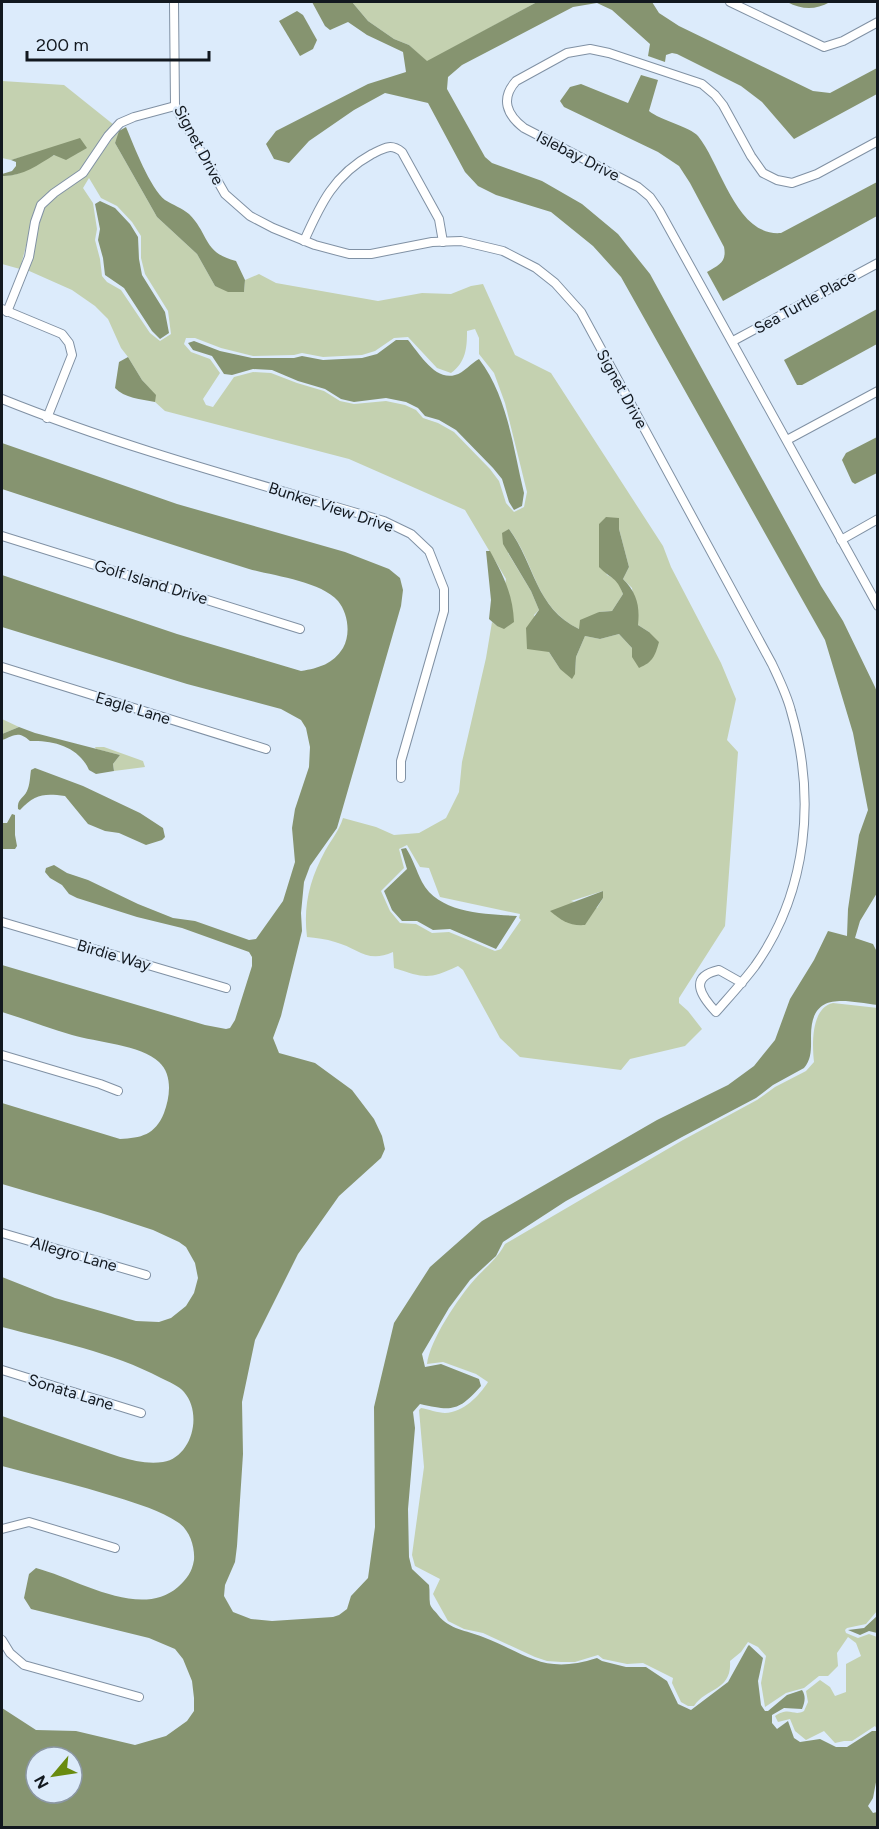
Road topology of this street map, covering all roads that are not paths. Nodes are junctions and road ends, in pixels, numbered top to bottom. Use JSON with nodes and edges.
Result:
{"nodes":[{"id":1,"x":174,"y":2,"type":"edge"},
{"id":2,"x":730,"y":2,"type":"edge"},
{"id":3,"x":878,"y":22,"type":"edge"},
{"id":4,"x":175,"y":106,"type":"junction"},
{"id":5,"x":878,"y":141,"type":"edge"},
{"id":6,"x":304,"y":241,"type":"junction"},
{"id":7,"x":443,"y":242,"type":"junction"},
{"id":8,"x":878,"y":263,"type":"edge"},
{"id":9,"x":4,"y":311,"type":"edge"},
{"id":10,"x":733,"y":341,"type":"junction"},
{"id":11,"x":878,"y":391,"type":"edge"},
{"id":12,"x":2,"y":399,"type":"edge"},
{"id":13,"x":47,"y":418,"type":"junction"},
{"id":14,"x":787,"y":440,"type":"junction"},
{"id":15,"x":878,"y":519,"type":"edge"},
{"id":16,"x":2,"y":536,"type":"edge"},
{"id":17,"x":842,"y":540,"type":"junction"},
{"id":18,"x":878,"y":606,"type":"edge"},
{"id":19,"x":300,"y":629,"type":"dead end"},
{"id":20,"x":2,"y":667,"type":"edge"},
{"id":21,"x":266,"y":749,"type":"dead end"},
{"id":22,"x":401,"y":778,"type":"dead end"},
{"id":23,"x":2,"y":922,"type":"edge"},
{"id":24,"x":742,"y":983,"type":"junction"},
{"id":25,"x":226,"y":988,"type":"dead end"},
{"id":26,"x":2,"y":1055,"type":"edge"},
{"id":27,"x":118,"y":1091,"type":"dead end"},
{"id":28,"x":2,"y":1233,"type":"edge"},
{"id":29,"x":146,"y":1275,"type":"dead end"},
{"id":30,"x":2,"y":1370,"type":"edge"},
{"id":31,"x":141,"y":1413,"type":"dead end"},
{"id":32,"x":2,"y":1529,"type":"edge"},
{"id":33,"x":115,"y":1548,"type":"dead end"},
{"id":34,"x":2,"y":1640,"type":"edge"},
{"id":35,"x":139,"y":1697,"type":"dead end"}],
"edges":[{"from":1,"to":4,"type":"street","name":"Signet Drive"},
{"from":2,"to":3,"type":"street"},
{"from":4,"to":6,"type":"street","name":"Signet Drive"},
{"from":4,"to":9,"type":"street"},
{"from":5,"to":10,"type":"street","name":"Islebay Drive"},
{"from":6,"to":7,"type":"street","name":"Signet Drive"},
{"from":6,"to":7,"type":"street"},
{"from":7,"to":24,"type":"street","name":"Signet Drive"},
{"from":8,"to":10,"type":"street","name":"Sea Turtle Place"},
{"from":9,"to":13,"type":"street"},
{"from":10,"to":14,"type":"street","name":"Islebay Drive"},
{"from":11,"to":14,"type":"street"},
{"from":12,"to":13,"type":"street","name":"Bunker View Drive"},
{"from":13,"to":22,"type":"street","name":"Bunker View Drive"},
{"from":14,"to":17,"type":"street","name":"Islebay Drive"},
{"from":15,"to":17,"type":"street"},
{"from":16,"to":19,"type":"street","name":"Golf Island Drive"},
{"from":17,"to":18,"type":"street","name":"Islebay Drive"},
{"from":20,"to":21,"type":"street","name":"Eagle Lane"},
{"from":23,"to":25,"type":"street","name":"Birdie Way"},
{"from":24,"to":24,"type":"street","name":"Signet Drive"},
{"from":26,"to":27,"type":"street"},
{"from":28,"to":29,"type":"street","name":"Allegro Lane"},
{"from":30,"to":31,"type":"street","name":"Sonata Lane"},
{"from":32,"to":33,"type":"street"},
{"from":34,"to":35,"type":"street"}]}
